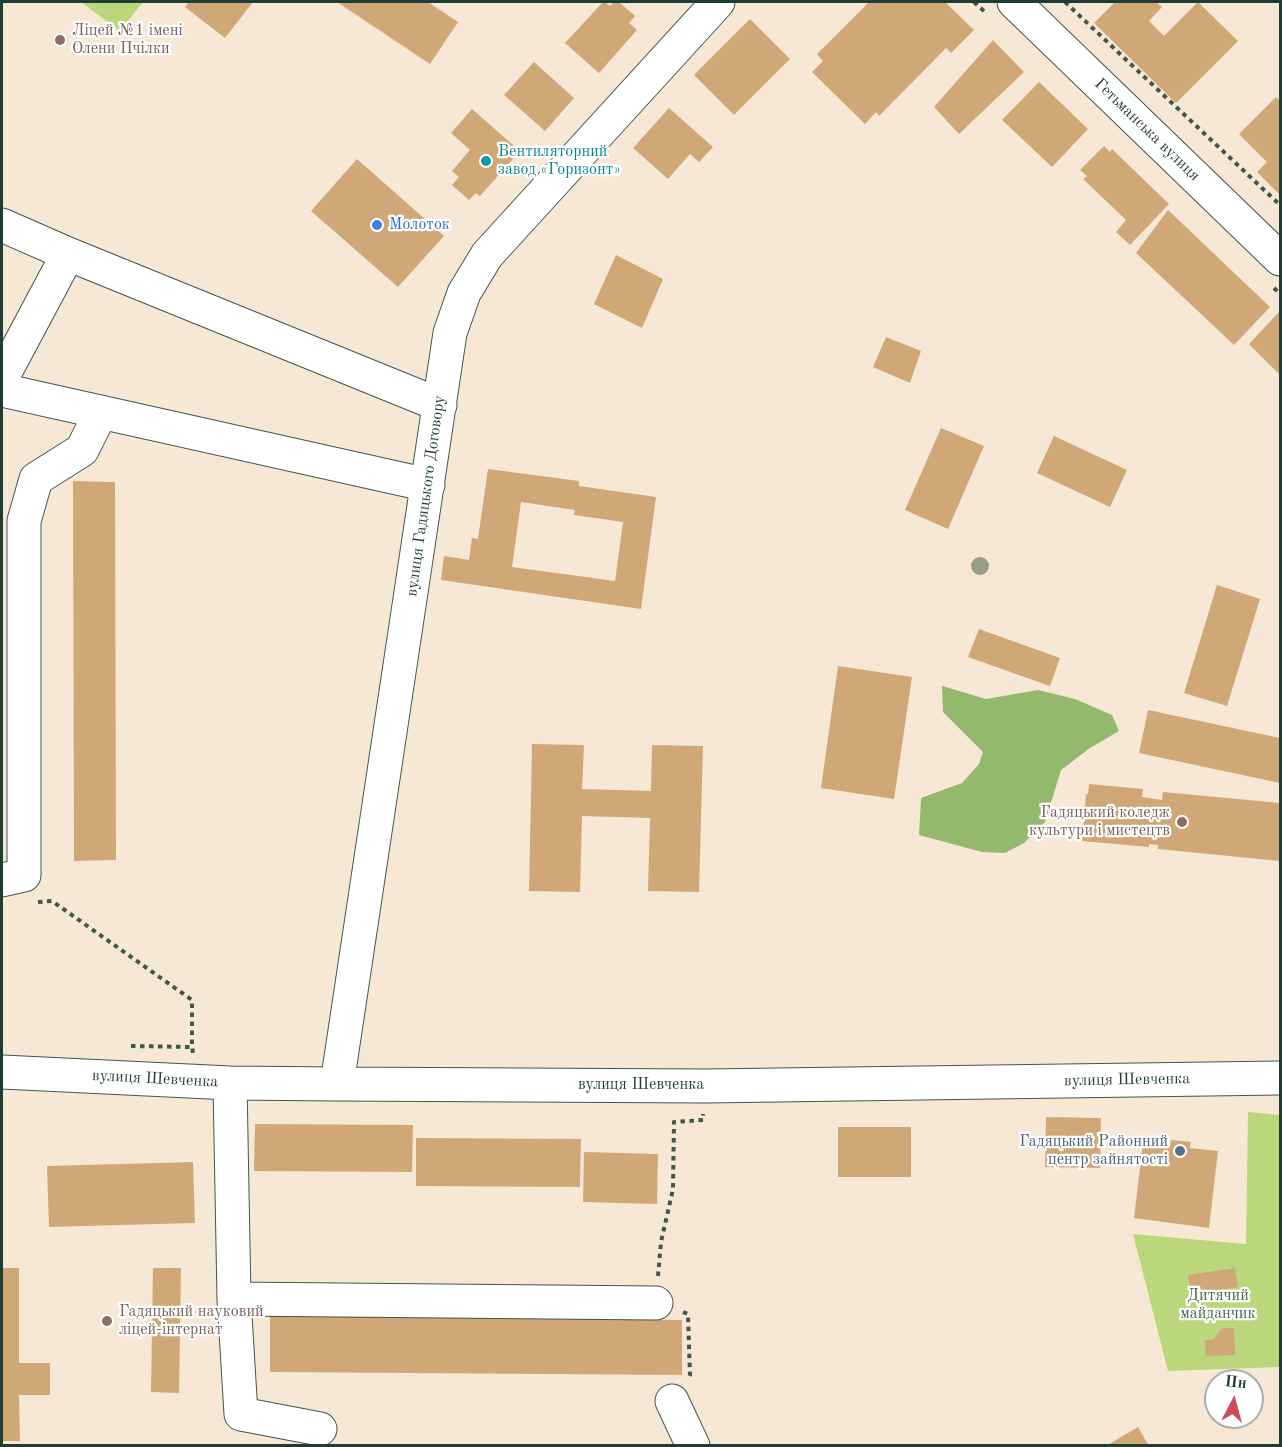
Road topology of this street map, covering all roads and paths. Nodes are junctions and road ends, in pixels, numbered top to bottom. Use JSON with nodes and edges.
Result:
{"nodes":[{"id":1,"x":717,"y":2,"type":"edge"},
{"id":2,"x":1014,"y":2,"type":"edge"},
{"id":3,"x":1065,"y":2,"type":"edge"},
{"id":4,"x":1281,"y":205,"type":"edge"},
{"id":5,"x":2,"y":225,"type":"edge"},
{"id":6,"x":68,"y":254,"type":"junction"},
{"id":7,"x":1281,"y":259,"type":"edge"},
{"id":8,"x":2,"y":378,"type":"edge"},
{"id":9,"x":2,"y":390,"type":"edge"},
{"id":10,"x":440,"y":405,"type":"junction"},
{"id":11,"x":101,"y":412,"type":"junction"},
{"id":12,"x":428,"y":485,"type":"junction"},
{"id":13,"x":2,"y":880,"type":"edge"},
{"id":14,"x":32,"y":902,"type":"dead end"},
{"id":15,"x":2,"y":1072,"type":"edge"},
{"id":16,"x":1281,"y":1078,"type":"edge"},
{"id":17,"x":215,"y":1082,"type":"junction"},
{"id":18,"x":338,"y":1084,"type":"junction"},
{"id":19,"x":705,"y":1086,"type":"junction"},
{"id":20,"x":234,"y":1299,"type":"junction"},
{"id":21,"x":656,"y":1303,"type":"junction"},
{"id":22,"x":672,"y":1401,"type":"joint"},
{"id":23,"x":320,"y":1429,"type":"dead end"},
{"id":24,"x":693,"y":1446,"type":"edge"}],
"edges":[{"from":1,"to":10,"type":"street","name":"вулиця Гадяцького Договору"},
{"from":2,"to":7,"type":"street","name":"Гетьманська вулиця"},
{"from":3,"to":4,"type":"path"},
{"from":5,"to":6,"type":"street"},
{"from":6,"to":8,"type":"street"},
{"from":6,"to":10,"type":"street"},
{"from":9,"to":11,"type":"street"},
{"from":10,"to":12,"type":"street","name":"вулиця Гадяцького Договору"},
{"from":11,"to":12,"type":"street"},
{"from":11,"to":13,"type":"street"},
{"from":12,"to":18,"type":"street","name":"вулиця Гадяцького Договору"},
{"from":14,"to":17,"type":"path"},
{"from":15,"to":17,"type":"street","name":"вулиця Шевченка"},
{"from":16,"to":19,"type":"street","name":"вулиця Шевченка"},
{"from":17,"to":18,"type":"street","name":"вулиця Шевченка"},
{"from":17,"to":20,"type":"street"},
{"from":18,"to":19,"type":"street","name":"вулиця Шевченка"},
{"from":19,"to":21,"type":"path"},
{"from":20,"to":21,"type":"street"},
{"from":20,"to":23,"type":"street"},
{"from":21,"to":22,"type":"path"},
{"from":22,"to":24,"type":"street"}]}
